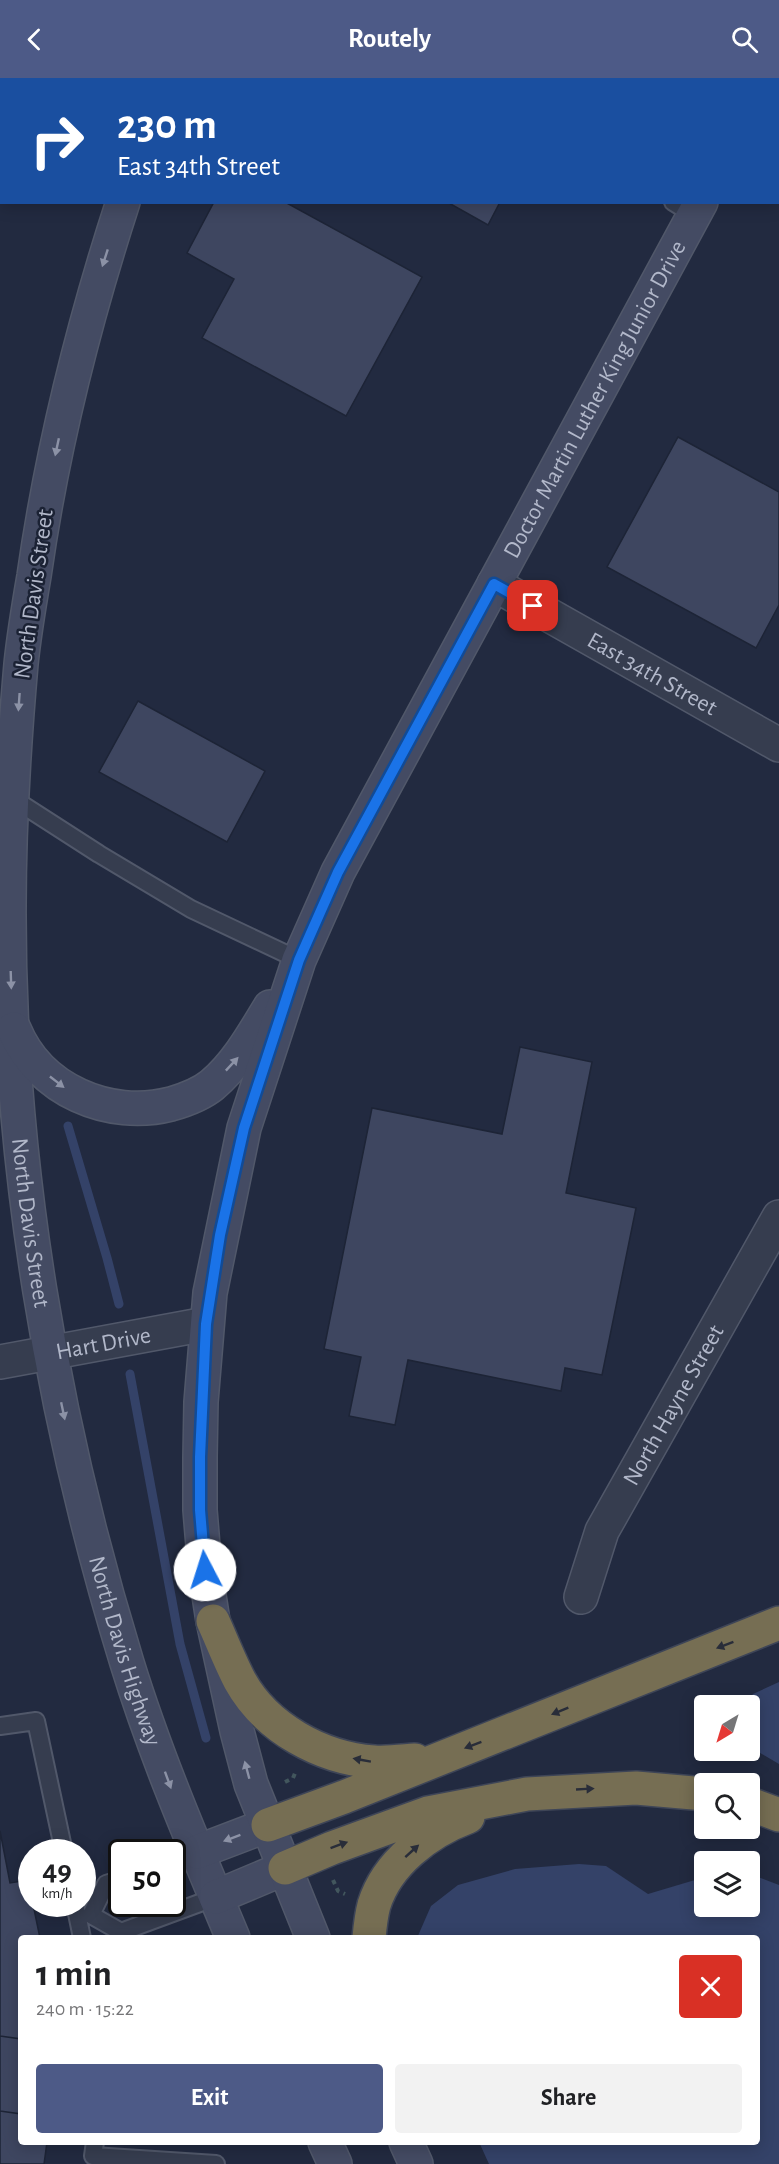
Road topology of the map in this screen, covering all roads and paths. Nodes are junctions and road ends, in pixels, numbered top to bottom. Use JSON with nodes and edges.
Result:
{"nodes":[{"id":1,"x":122,"y":204,"type":"edge"},
{"id":2,"x":690,"y":207,"type":"edge"},
{"id":3,"x":494,"y":584,"type":"junction"},
{"id":4,"x":779,"y":745,"type":"edge"},
{"id":5,"x":12,"y":798,"type":"junction"},
{"id":6,"x":299,"y":960,"type":"junction"},
{"id":7,"x":12,"y":1019,"type":"junction"},
{"id":8,"x":779,"y":1217,"type":"edge"},
{"id":9,"x":206,"y":1324,"type":"junction"},
{"id":10,"x":50,"y":1353,"type":"junction"},
{"id":11,"x":0,"y":1362,"type":"edge"},
{"id":12,"x":581,"y":1597,"type":"dead end"},
{"id":13,"x":213,"y":1622,"type":"junction"},
{"id":14,"x":779,"y":1623,"type":"edge"},
{"id":15,"x":0,"y":1726,"type":"edge"},
{"id":16,"x":441,"y":1758,"type":"junction"},
{"id":17,"x":299,"y":1764,"type":"dead end"},
{"id":18,"x":279,"y":1786,"type":"dead end"},
{"id":19,"x":694,"y":1793,"type":"edge"},
{"id":20,"x":527,"y":1794,"type":"junction"},
{"id":21,"x":760,"y":1808,"type":"edge"},
{"id":22,"x":779,"y":1815,"type":"edge"},
{"id":23,"x":268,"y":1825,"type":"junction"},
{"id":24,"x":61,"y":1839,"type":"edge"},
{"id":25,"x":180,"y":1839,"type":"edge"},
{"id":26,"x":186,"y":1856,"type":"edge"},
{"id":27,"x":186,"y":1857,"type":"edge"},
{"id":28,"x":285,"y":1868,"type":"junction"},
{"id":29,"x":332,"y":1875,"type":"dead end"},
{"id":30,"x":108,"y":1883,"type":"edge"},
{"id":31,"x":96,"y":1895,"type":"edge"},
{"id":32,"x":348,"y":1895,"type":"dead end"},
{"id":33,"x":216,"y":1897,"type":"junction"},
{"id":34,"x":81,"y":1917,"type":"edge"},
{"id":35,"x":91,"y":1917,"type":"edge"},
{"id":36,"x":82,"y":1935,"type":"edge"},
{"id":37,"x":232,"y":1935,"type":"edge"},
{"id":38,"x":312,"y":1935,"type":"edge"},
{"id":39,"x":369,"y":1935,"type":"edge"},
{"id":40,"x":326,"y":2145,"type":"edge"},
{"id":41,"x":407,"y":2145,"type":"edge"},
{"id":42,"x":94,"y":2154,"type":"edge"},
{"id":43,"x":216,"y":2164,"type":"edge"},
{"id":44,"x":335,"y":2164,"type":"edge"},
{"id":45,"x":416,"y":2164,"type":"edge"}],
"edges":[{"from":1,"to":5,"type":"main road","name":"North Davis Street","one_way":true},
{"from":2,"to":3,"type":"main road","name":"Doctor Martin Luther King Junior Drive"},
{"from":3,"to":4,"type":"street","name":"East 34th Street"},
{"from":3,"to":6,"type":"main road","name":"Doctor Martin Luther King Junior Drive"},
{"from":5,"to":6,"type":"lane"},
{"from":5,"to":7,"type":"main road","name":"North Davis Street","one_way":true},
{"from":7,"to":6,"type":"main road","one_way":true},
{"from":6,"to":9,"type":"main road","name":"Doctor Martin Luther King Junior Drive"},
{"from":7,"to":10,"type":"main road","name":"North Davis Street"},
{"from":8,"to":12,"type":"street","name":"North Hayne Street"},
{"from":9,"to":10,"type":"street","name":"Hart Drive"},
{"from":9,"to":13,"type":"main road","name":"Doctor Martin Luther King Junior Drive"},
{"from":10,"to":11,"type":"street","name":"Hart Drive"},
{"from":10,"to":25,"type":"main road","name":"North Davis Highway","one_way":true},
{"from":16,"to":13,"type":"highway","one_way":true},
{"from":23,"to":13,"type":"main road","name":"Doctor Martin Luther King Junior Drive","one_way":true},
{"from":14,"to":16,"type":"highway","one_way":true},
{"from":15,"to":24,"type":"lane"},
{"from":16,"to":23,"type":"highway"},
{"from":17,"to":18,"type":"path"},
{"from":20,"to":19,"type":"highway","one_way":true},
{"from":28,"to":20,"type":"highway","one_way":true},
{"from":39,"to":20,"type":"highway","one_way":true},
{"from":21,"to":22,"type":"highway"},
{"from":23,"to":26,"type":"main road","one_way":true},
{"from":23,"to":28,"type":"main road"},
{"from":27,"to":33,"type":"main road","name":"North Davis Highway"},
{"from":28,"to":33,"type":"main road"},
{"from":28,"to":38,"type":"main road"},
{"from":29,"to":32,"type":"path"},
{"from":30,"to":31,"type":"lane"},
{"from":33,"to":35,"type":"lane"},
{"from":33,"to":37,"type":"main road","name":"North Davis Highway"},
{"from":34,"to":36,"type":"lane"},
{"from":40,"to":44,"type":"main road"},
{"from":41,"to":45,"type":"main road"},
{"from":42,"to":43,"type":"lane"}]}
